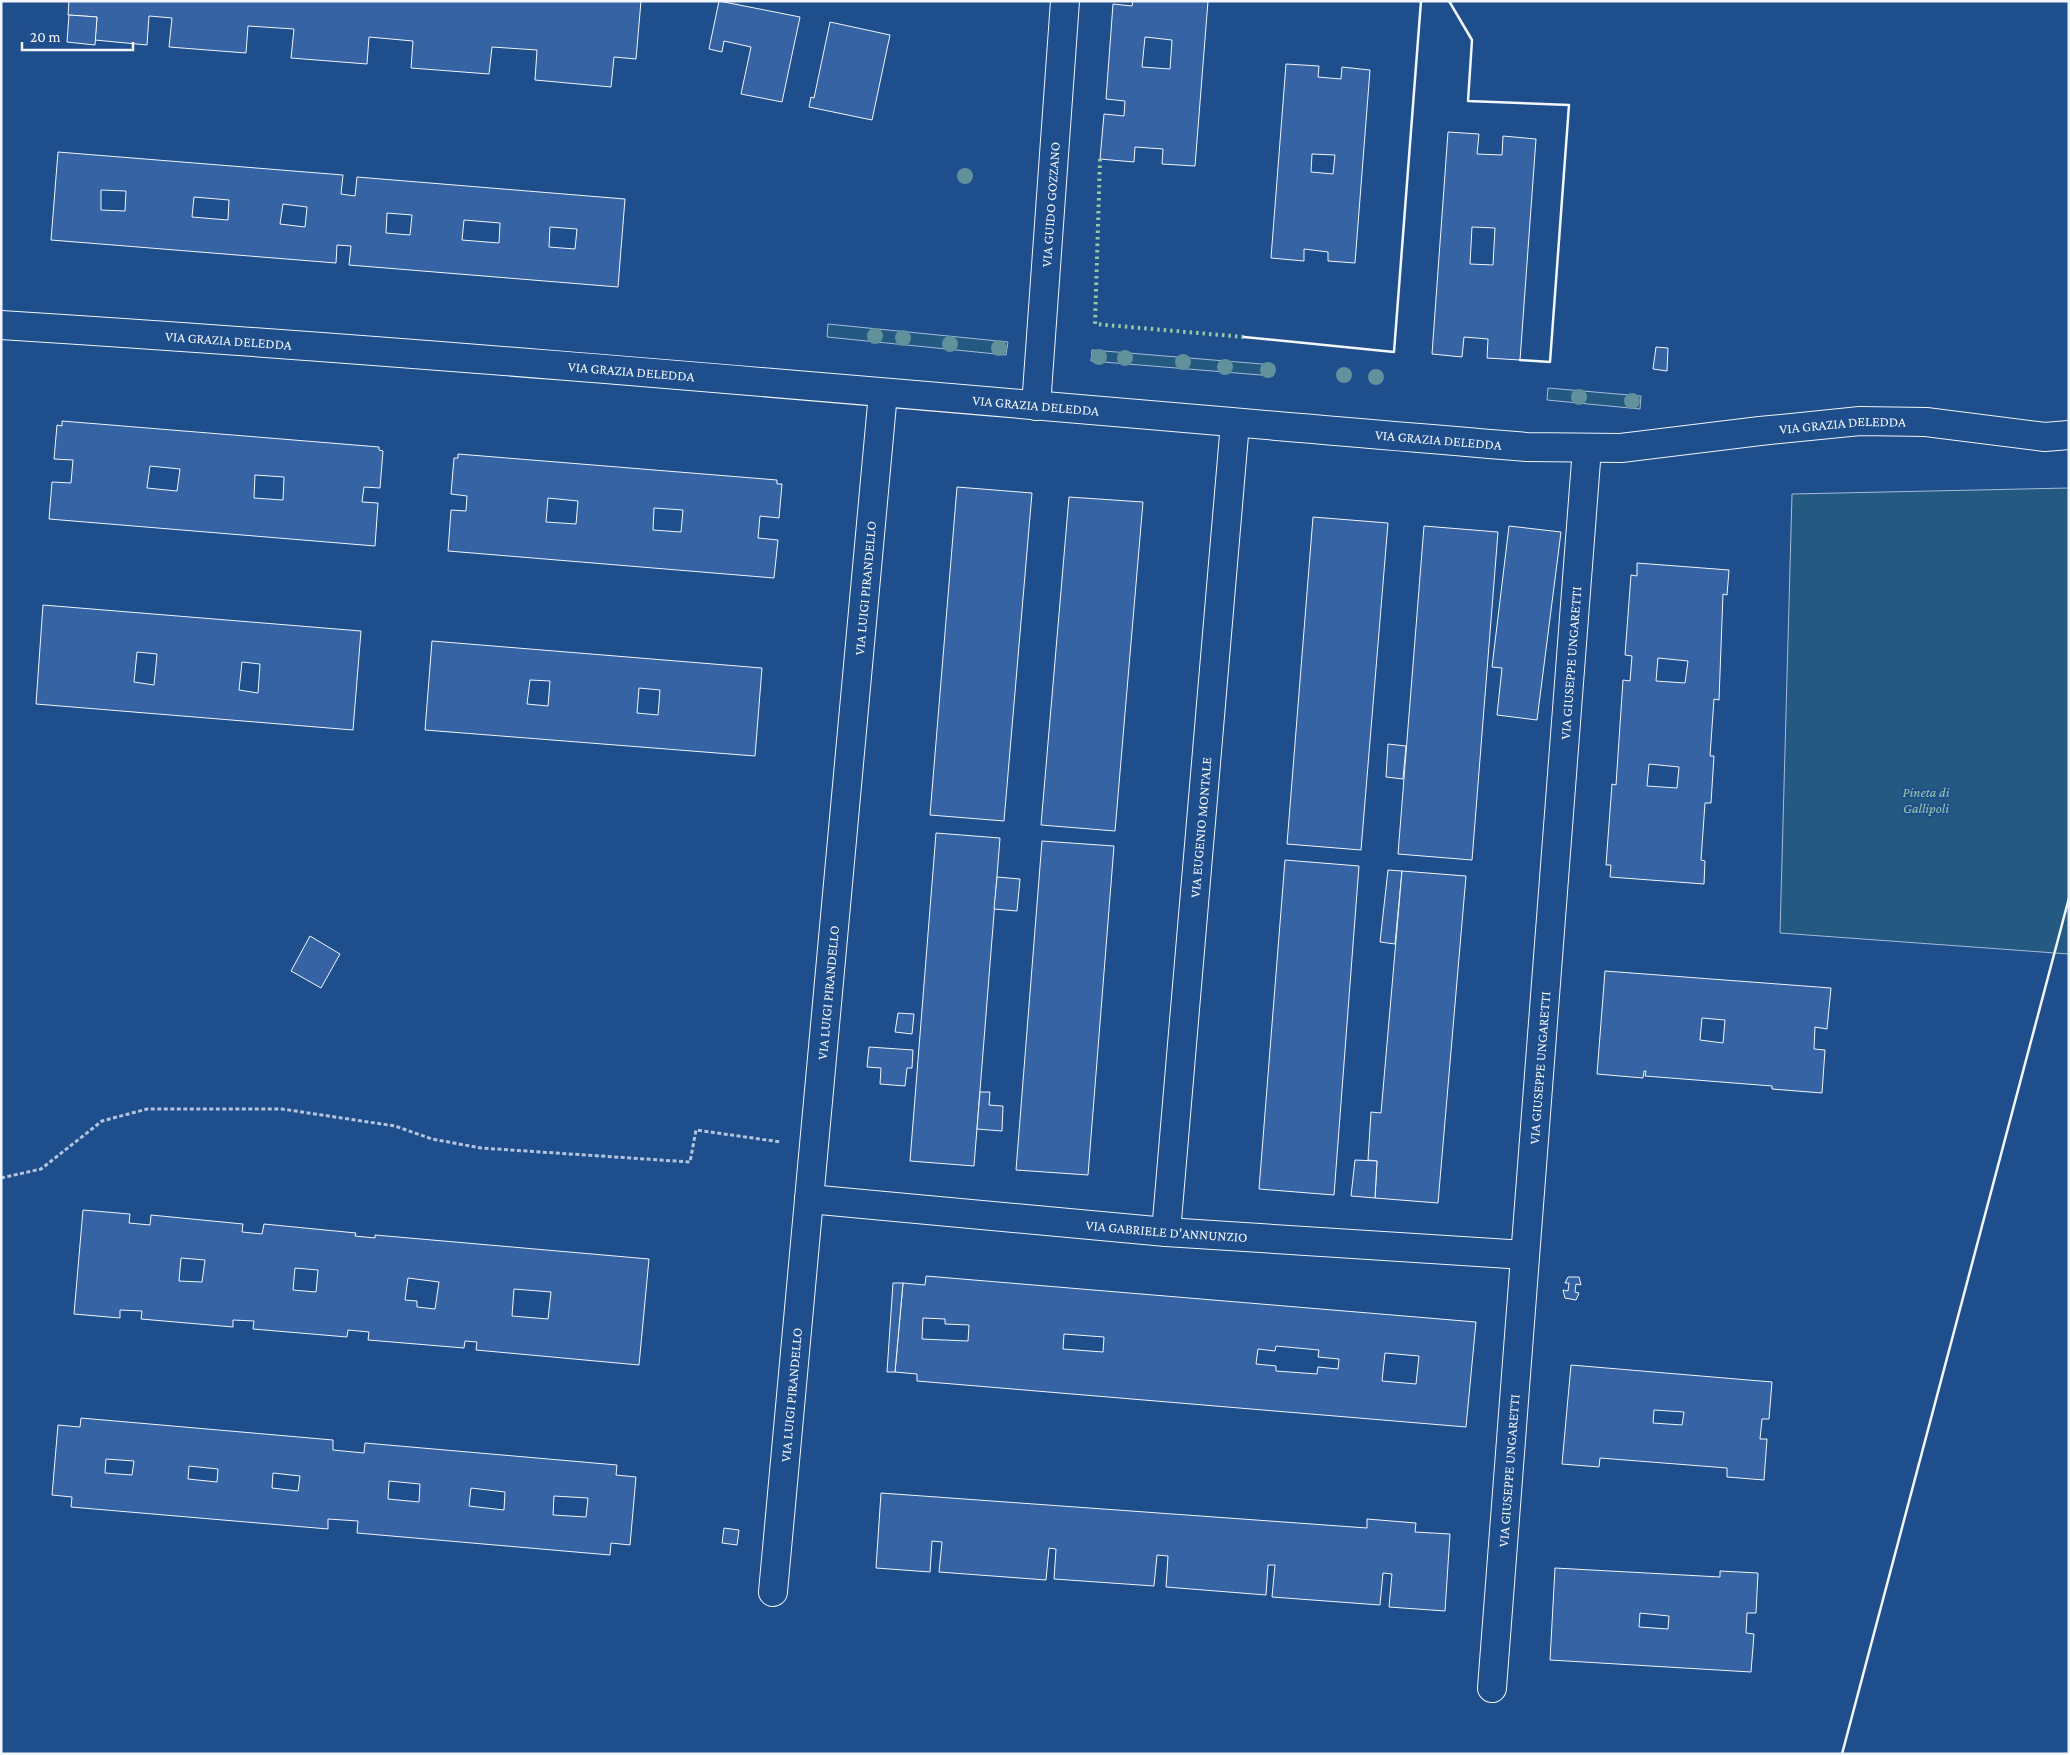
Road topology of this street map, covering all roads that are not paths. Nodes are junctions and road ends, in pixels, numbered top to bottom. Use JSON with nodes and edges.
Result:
{"nodes":[{"id":1,"x":1065,"y":1,"type":"edge"},
{"id":2,"x":1,"y":325,"type":"edge"},
{"id":3,"x":883,"y":393,"type":"junction"},
{"id":4,"x":1036,"y":406,"type":"junction"},
{"id":5,"x":1235,"y":423,"type":"junction"},
{"id":6,"x":2069,"y":435,"type":"edge"},
{"id":7,"x":1587,"y":448,"type":"junction"},
{"id":8,"x":809,"y":1199,"type":"junction"},
{"id":9,"x":1166,"y":1232,"type":"junction"},
{"id":10,"x":1525,"y":1255,"type":"junction"},
{"id":11,"x":772,"y":1592,"type":"dead end"},
{"id":12,"x":1492,"y":1688,"type":"dead end"}],
"edges":[{"from":1,"to":4,"type":"street","name":"VIA GUIDO GOZZANO"},
{"from":2,"to":3,"type":"street","name":"VIA GRAZIA DELEDDA"},
{"from":3,"to":4,"type":"street","name":"VIA GRAZIA DELEDDA"},
{"from":3,"to":8,"type":"street","name":"VIA LUIGI PIRANDELLO"},
{"from":4,"to":5,"type":"street","name":"VIA GRAZIA DELEDDA"},
{"from":5,"to":7,"type":"street","name":"VIA GRAZIA DELEDDA"},
{"from":5,"to":9,"type":"street","name":"VIA EUGENIO MONTALE"},
{"from":6,"to":7,"type":"street","name":"VIA GRAZIA DELEDDA"},
{"from":7,"to":10,"type":"street","name":"VIA GIUSEPPE UNGARETTI"},
{"from":8,"to":9,"type":"street","name":"VIA GABRIELE D'ANNUNZIO"},
{"from":8,"to":11,"type":"street","name":"VIA LUIGI PIRANDELLO"},
{"from":9,"to":10,"type":"street","name":"VIA GABRIELE D'ANNUNZIO"},
{"from":10,"to":12,"type":"street","name":"VIA GIUSEPPE UNGARETTI"}]}
